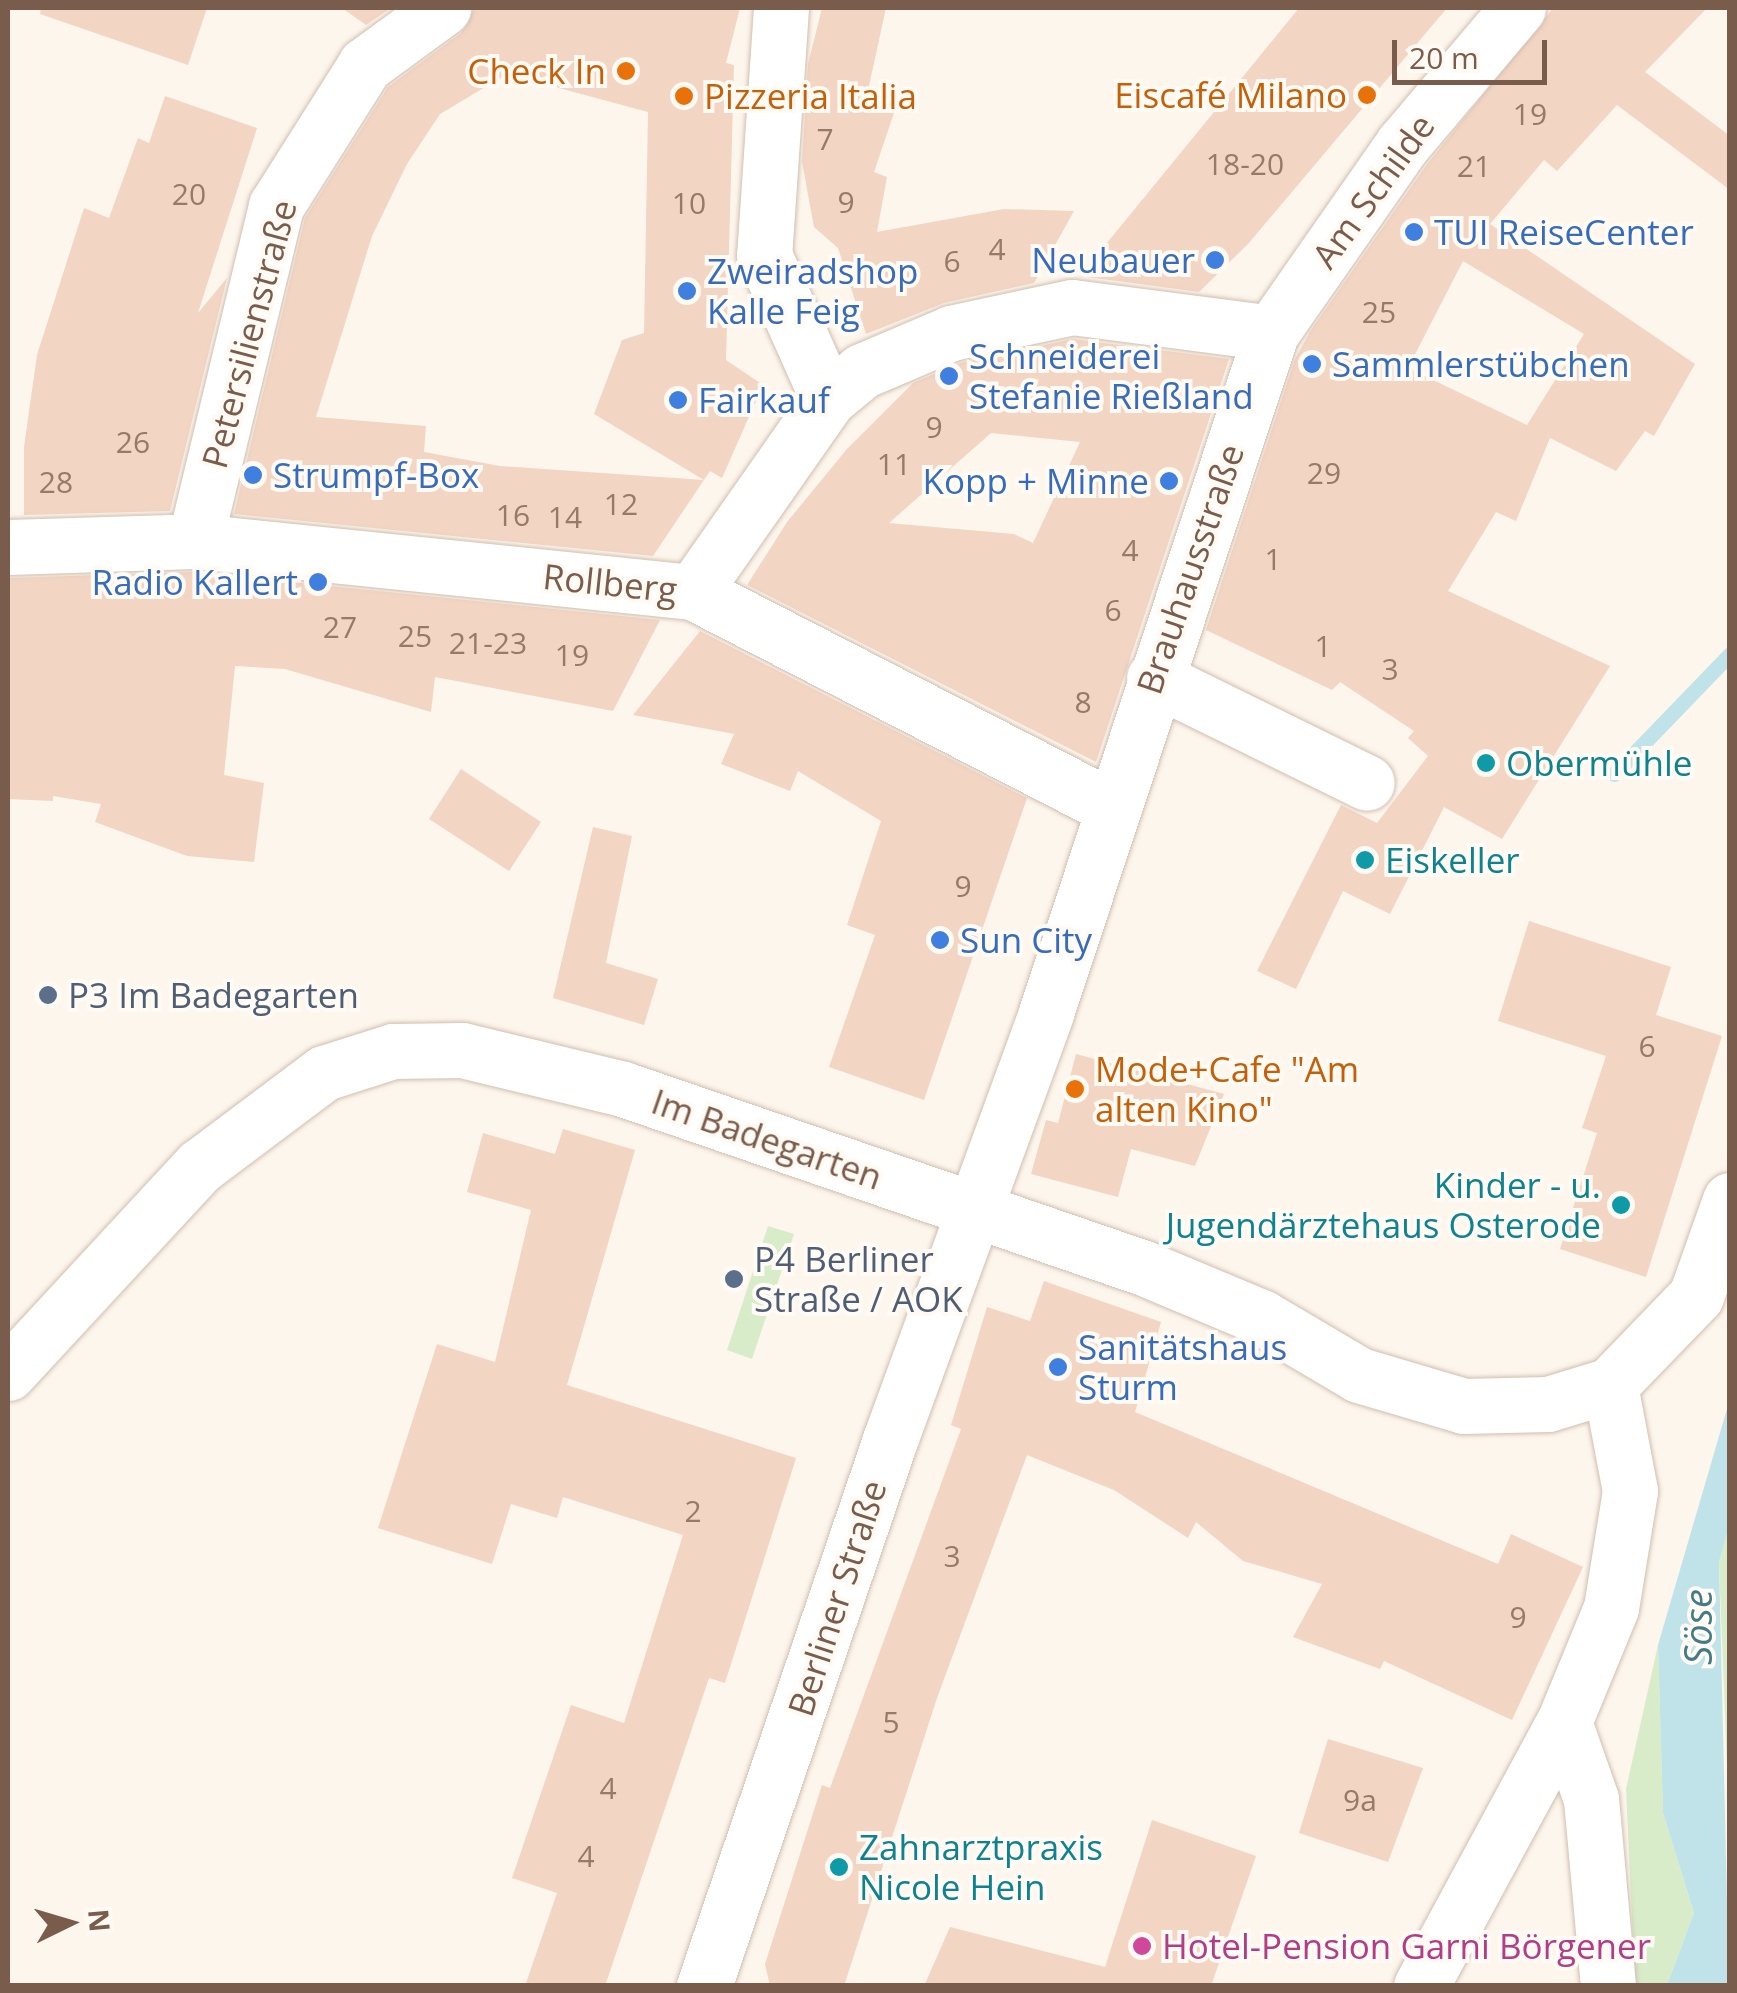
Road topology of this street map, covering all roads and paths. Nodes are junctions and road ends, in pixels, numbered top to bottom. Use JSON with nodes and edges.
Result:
{"nodes":[{"id":1,"x":443,"y":8,"type":"edge"},
{"id":2,"x":782,"y":8,"type":"edge"},
{"id":3,"x":1518,"y":8,"type":"edge"},
{"id":4,"x":1271,"y":333,"type":"junction"},
{"id":5,"x":828,"y":398,"type":"junction"},
{"id":6,"x":196,"y":540,"type":"junction"},
{"id":7,"x":8,"y":548,"type":"edge"},
{"id":8,"x":694,"y":592,"type":"junction"},
{"id":9,"x":1154,"y":678,"type":"junction"},
{"id":10,"x":1367,"y":783,"type":"dead end"},
{"id":11,"x":1110,"y":806,"type":"junction"},
{"id":12,"x":1730,"y":1200,"type":"edge"},
{"id":13,"x":973,"y":1210,"type":"junction"},
{"id":14,"x":8,"y":1373,"type":"edge"},
{"id":15,"x":1610,"y":1385,"type":"junction"},
{"id":16,"x":1564,"y":1722,"type":"junction"},
{"id":17,"x":704,"y":1986,"type":"edge"},
{"id":18,"x":1421,"y":1986,"type":"edge"},
{"id":19,"x":1608,"y":1986,"type":"edge"}],
"edges":[{"from":1,"to":6,"type":"street","name":"Petersilienstraße"},
{"from":2,"to":5,"type":"street"},
{"from":3,"to":4,"type":"street","name":"Am Schilde"},
{"from":4,"to":5,"type":"street","name":"Rollberg"},
{"from":4,"to":9,"type":"street","name":"Brauhausstraße"},
{"from":5,"to":8,"type":"street","name":"Rollberg"},
{"from":6,"to":7,"type":"street","name":"Rollberg"},
{"from":6,"to":8,"type":"street","name":"Rollberg"},
{"from":8,"to":11,"type":"street"},
{"from":9,"to":10,"type":"street"},
{"from":9,"to":11,"type":"street","name":"Brauhausstraße"},
{"from":11,"to":13,"type":"street","name":"Brauhausstraße"},
{"from":12,"to":15,"type":"street"},
{"from":13,"to":14,"type":"street","name":"Im Badegarten"},
{"from":13,"to":15,"type":"street","name":"Im Badegarten"},
{"from":13,"to":17,"type":"street","name":"Berliner Straße"},
{"from":15,"to":16,"type":"street"},
{"from":16,"to":18,"type":"street"},
{"from":16,"to":19,"type":"street"}]}
